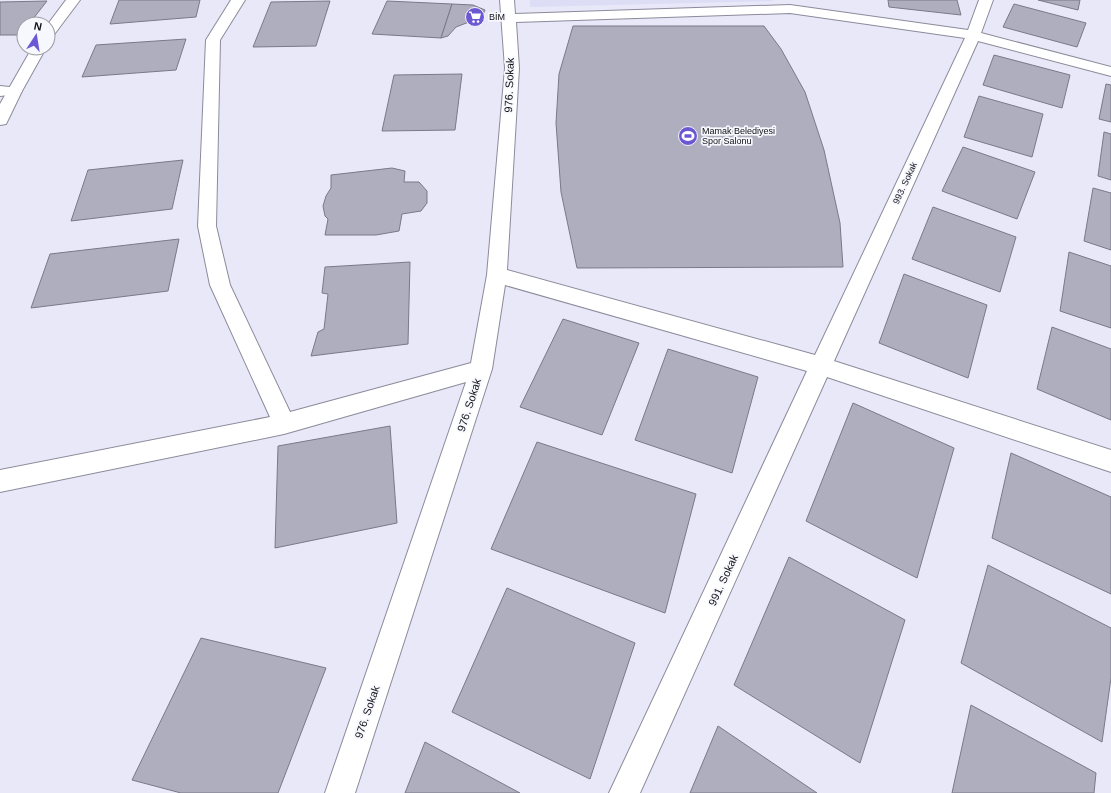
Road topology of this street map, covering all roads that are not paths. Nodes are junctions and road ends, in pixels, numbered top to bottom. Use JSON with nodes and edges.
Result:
{"nodes":[{"id":1,"x":72,"y":0,"type":"edge"},
{"id":2,"x":238,"y":0,"type":"edge"},
{"id":3,"x":986,"y":0,"type":"edge"},
{"id":4,"x":787,"y":4,"type":"edge"},
{"id":5,"x":508,"y":9,"type":"edge"},
{"id":6,"x":56,"y":22,"type":"edge"},
{"id":7,"x":973,"y":35,"type":"junction"},
{"id":8,"x":33,"y":56,"type":"edge"},
{"id":9,"x":1111,"y":72,"type":"edge"},
{"id":10,"x":7,"y":91,"type":"edge"},
{"id":11,"x":0,"y":120,"type":"edge"},
{"id":12,"x":497,"y":275,"type":"junction"},
{"id":13,"x":821,"y":366,"type":"junction"},
{"id":14,"x":482,"y":369,"type":"junction"},
{"id":15,"x":284,"y":424,"type":"junction"},
{"id":16,"x":1111,"y":461,"type":"edge"},
{"id":17,"x":0,"y":481,"type":"edge"},
{"id":18,"x":340,"y":793,"type":"edge"},
{"id":19,"x":624,"y":793,"type":"edge"}],
"edges":[{"from":1,"to":6,"type":"street"},
{"from":2,"to":15,"type":"street"},
{"from":3,"to":7,"type":"street","name":"993. Sokak"},
{"from":4,"to":5,"type":"street"},
{"from":4,"to":7,"type":"street"},
{"from":5,"to":12,"type":"street","name":"976. Sokak"},
{"from":7,"to":9,"type":"street"},
{"from":7,"to":13,"type":"street","name":"993. Sokak"},
{"from":8,"to":10,"type":"street"},
{"from":10,"to":11,"type":"street"},
{"from":12,"to":13,"type":"street"},
{"from":12,"to":14,"type":"street","name":"976. Sokak"},
{"from":13,"to":16,"type":"street"},
{"from":13,"to":19,"type":"street","name":"991. Sokak"},
{"from":14,"to":15,"type":"street"},
{"from":14,"to":18,"type":"street","name":"976. Sokak"},
{"from":15,"to":17,"type":"street"}]}
